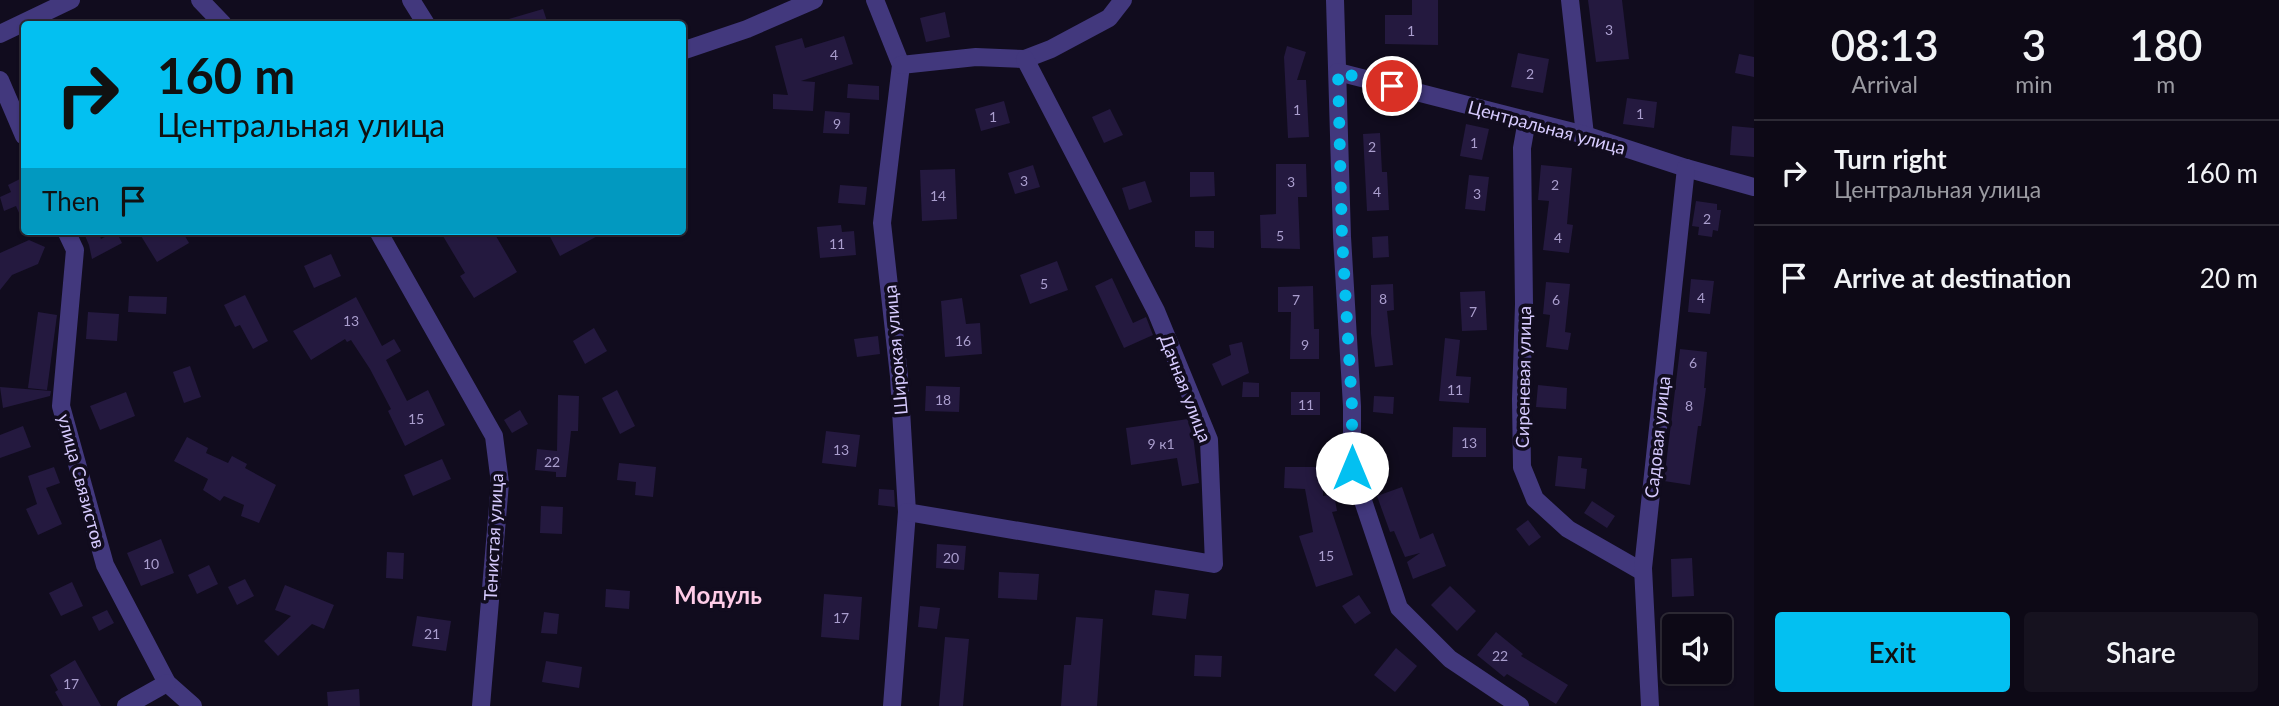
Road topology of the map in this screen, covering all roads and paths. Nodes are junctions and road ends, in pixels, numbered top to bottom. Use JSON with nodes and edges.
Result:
{"nodes":[{"id":1,"x":71,"y":0,"type":"edge"},
{"id":2,"x":200,"y":0,"type":"edge"},
{"id":3,"x":411,"y":0,"type":"edge"},
{"id":4,"x":814,"y":0,"type":"edge"},
{"id":5,"x":875,"y":0,"type":"edge"},
{"id":6,"x":1123,"y":0,"type":"edge"},
{"id":7,"x":1335,"y":0,"type":"edge"},
{"id":8,"x":1570,"y":0,"type":"edge"},
{"id":9,"x":26,"y":21,"type":"edge"},
{"id":10,"x":220,"y":21,"type":"edge"},
{"id":11,"x":424,"y":21,"type":"edge"},
{"id":12,"x":21,"y":23,"type":"edge"},
{"id":13,"x":0,"y":33,"type":"edge"},
{"id":14,"x":686,"y":50,"type":"edge"},
{"id":15,"x":1025,"y":59,"type":"junction"},
{"id":16,"x":901,"y":65,"type":"junction"},
{"id":17,"x":1338,"y":72,"type":"junction"},
{"id":18,"x":0,"y":80,"type":"edge"},
{"id":19,"x":1527,"y":120,"type":"junction"},
{"id":20,"x":21,"y":129,"type":"edge"},
{"id":21,"x":1585,"y":135,"type":"junction"},
{"id":22,"x":1686,"y":168,"type":"junction"},
{"id":23,"x":1754,"y":187,"type":"edge"},
{"id":24,"x":68,"y":235,"type":"edge"},
{"id":25,"x":380,"y":235,"type":"edge"},
{"id":26,"x":907,"y":512,"type":"junction"},
{"id":27,"x":1643,"y":572,"type":"junction"},
{"id":28,"x":167,"y":683,"type":"junction"},
{"id":29,"x":126,"y":706,"type":"edge"},
{"id":30,"x":194,"y":706,"type":"edge"},
{"id":31,"x":481,"y":706,"type":"edge"},
{"id":32,"x":892,"y":706,"type":"edge"},
{"id":33,"x":1520,"y":706,"type":"edge"},
{"id":34,"x":1650,"y":706,"type":"edge"}],
"edges":[{"from":1,"to":9,"type":"street"},
{"from":2,"to":10,"type":"street"},
{"from":3,"to":11,"type":"street"},
{"from":4,"to":14,"type":"street"},
{"from":5,"to":16,"type":"street","name":"Широкая улица"},
{"from":6,"to":15,"type":"street"},
{"from":7,"to":17,"type":"street"},
{"from":8,"to":21,"type":"street"},
{"from":12,"to":13,"type":"street"},
{"from":15,"to":16,"type":"street"},
{"from":15,"to":26,"type":"street","name":"Дачная улица"},
{"from":16,"to":26,"type":"street","name":"Широкая улица"},
{"from":17,"to":19,"type":"street","name":"Центральная улица"},
{"from":17,"to":33,"type":"street"},
{"from":18,"to":20,"type":"street"},
{"from":19,"to":21,"type":"street","name":"Центральная улица"},
{"from":19,"to":27,"type":"street","name":"Сиреневая улица"},
{"from":21,"to":22,"type":"street","name":"Центральная улица"},
{"from":22,"to":23,"type":"street","name":"Центральная улица"},
{"from":22,"to":27,"type":"street","name":"Садовая улица"},
{"from":24,"to":28,"type":"street","name":"улица Связистов"},
{"from":25,"to":31,"type":"street","name":"Тенистая улица"},
{"from":26,"to":32,"type":"street","name":"Широкая улица"},
{"from":27,"to":34,"type":"street","name":"Садовая улица"},
{"from":28,"to":29,"type":"street"},
{"from":28,"to":30,"type":"street","name":"улица Связистов"}]}
